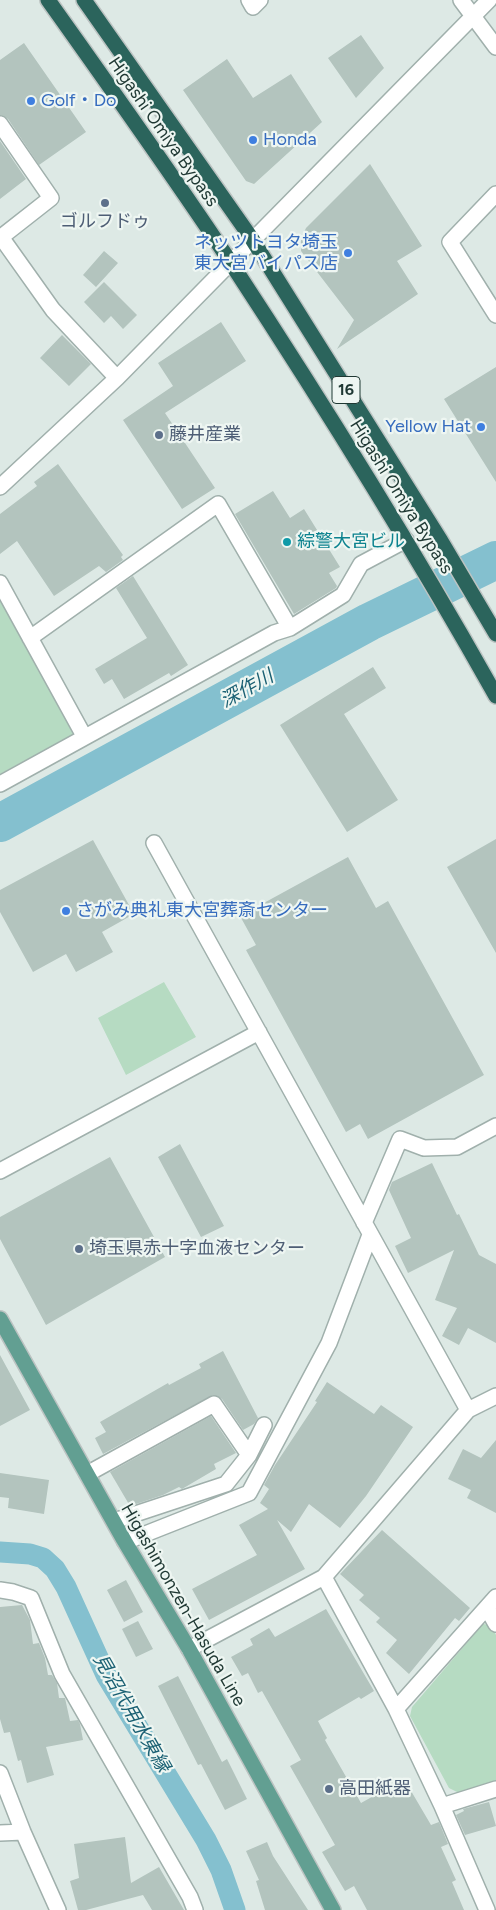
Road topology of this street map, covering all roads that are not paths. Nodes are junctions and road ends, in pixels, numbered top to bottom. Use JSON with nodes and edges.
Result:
{"nodes":[{"id":1,"x":48,"y":0,"type":"edge"},
{"id":2,"x":84,"y":0,"type":"edge"},
{"id":3,"x":249,"y":0,"type":"edge"},
{"id":4,"x":260,"y":0,"type":"edge"},
{"id":5,"x":462,"y":0,"type":"edge"},
{"id":6,"x":489,"y":0,"type":"edge"},
{"id":7,"x":472,"y":16,"type":"junction"},
{"id":8,"x":496,"y":47,"type":"edge"},
{"id":9,"x":0,"y":124,"type":"edge"},
{"id":10,"x":496,"y":194,"type":"edge"},
{"id":11,"x":0,"y":237,"type":"edge"},
{"id":12,"x":252,"y":239,"type":"junction"},
{"id":13,"x":230,"y":262,"type":"junction"},
{"id":14,"x":496,"y":315,"type":"edge"},
{"id":15,"x":117,"y":378,"type":"junction"},
{"id":16,"x":2,"y":482,"type":"edge"},
{"id":17,"x":406,"y":540,"type":"junction"},
{"id":18,"x":0,"y":583,"type":"edge"},
{"id":19,"x":290,"y":628,"type":"junction"},
{"id":20,"x":496,"y":634,"type":"edge"},
{"id":21,"x":30,"y":638,"type":"junction"},
{"id":22,"x":496,"y":696,"type":"edge"},
{"id":23,"x":84,"y":736,"type":"junction"},
{"id":24,"x":0,"y":784,"type":"edge"},
{"id":25,"x":154,"y":843,"type":"dead end"},
{"id":26,"x":259,"y":1032,"type":"junction"},
{"id":27,"x":496,"y":1126,"type":"edge"},
{"id":28,"x":0,"y":1171,"type":"edge"},
{"id":29,"x":367,"y":1229,"type":"junction"},
{"id":30,"x":0,"y":1319,"type":"edge"},
{"id":31,"x":496,"y":1396,"type":"edge"},
{"id":32,"x":468,"y":1410,"type":"junction"},
{"id":33,"x":264,"y":1425,"type":"dead end"},
{"id":34,"x":249,"y":1455,"type":"junction"},
{"id":35,"x":87,"y":1474,"type":"junction"},
{"id":36,"x":114,"y":1521,"type":"junction"},
{"id":37,"x":125,"y":1542,"type":"junction"},
{"id":38,"x":324,"y":1577,"type":"junction"},
{"id":39,"x":0,"y":1590,"type":"edge"},
{"id":40,"x":492,"y":1603,"type":"edge"},
{"id":41,"x":496,"y":1624,"type":"edge"},
{"id":42,"x":189,"y":1649,"type":"junction"},
{"id":43,"x":396,"y":1709,"type":"junction"},
{"id":44,"x":0,"y":1773,"type":"edge"},
{"id":45,"x":496,"y":1789,"type":"edge"},
{"id":46,"x":442,"y":1806,"type":"junction"},
{"id":47,"x":23,"y":1832,"type":"junction"},
{"id":48,"x":0,"y":1833,"type":"edge"},
{"id":49,"x":58,"y":1910,"type":"edge"},
{"id":50,"x":194,"y":1910,"type":"edge"},
{"id":51,"x":333,"y":1910,"type":"edge"},
{"id":52,"x":487,"y":1910,"type":"edge"}],
"edges":[{"from":1,"to":13,"type":"highway","name":"Higashi Omiya Bypass","number":"16"},
{"from":2,"to":12,"type":"highway","name":"Higashi Omiya Bypass","number":"16"},
{"from":3,"to":4,"type":"street"},
{"from":5,"to":7,"type":"street"},
{"from":6,"to":7,"type":"street"},
{"from":7,"to":8,"type":"street"},
{"from":7,"to":12,"type":"street"},
{"from":9,"to":11,"type":"street"},
{"from":10,"to":14,"type":"street"},
{"from":11,"to":15,"type":"street"},
{"from":12,"to":13,"type":"street"},
{"from":12,"to":20,"type":"highway","name":"Higashi Omiya Bypass","number":"16"},
{"from":13,"to":15,"type":"street"},
{"from":13,"to":17,"type":"highway","name":"Higashi Omiya Bypass","number":"16"},
{"from":15,"to":16,"type":"street"},
{"from":17,"to":19,"type":"street"},
{"from":17,"to":22,"type":"highway","name":"Higashi Omiya Bypass","number":"16"},
{"from":18,"to":21,"type":"street"},
{"from":19,"to":21,"type":"street"},
{"from":19,"to":23,"type":"street"},
{"from":21,"to":23,"type":"street"},
{"from":23,"to":24,"type":"street"},
{"from":25,"to":26,"type":"street"},
{"from":26,"to":28,"type":"street"},
{"from":26,"to":29,"type":"street"},
{"from":27,"to":29,"type":"street"},
{"from":29,"to":32,"type":"street"},
{"from":29,"to":37,"type":"street"},
{"from":30,"to":35,"type":"main road","name":"Higashimonzen-Hasuda Line"},
{"from":31,"to":32,"type":"street"},
{"from":32,"to":38,"type":"street"},
{"from":33,"to":34,"type":"street"},
{"from":34,"to":35,"type":"street"},
{"from":34,"to":36,"type":"street"},
{"from":35,"to":36,"type":"main road","name":"Higashimonzen-Hasuda Line"},
{"from":36,"to":37,"type":"main road","name":"Higashimonzen-Hasuda Line"},
{"from":37,"to":42,"type":"main road","name":"Higashimonzen-Hasuda Line"},
{"from":38,"to":42,"type":"street"},
{"from":38,"to":43,"type":"street"},
{"from":39,"to":50,"type":"street"},
{"from":40,"to":41,"type":"street"},
{"from":40,"to":43,"type":"street"},
{"from":42,"to":51,"type":"main road","name":"Higashimonzen-Hasuda Line"},
{"from":43,"to":46,"type":"street"},
{"from":44,"to":47,"type":"street"},
{"from":45,"to":46,"type":"street"},
{"from":46,"to":52,"type":"street"},
{"from":47,"to":48,"type":"street"},
{"from":47,"to":49,"type":"street"}]}
